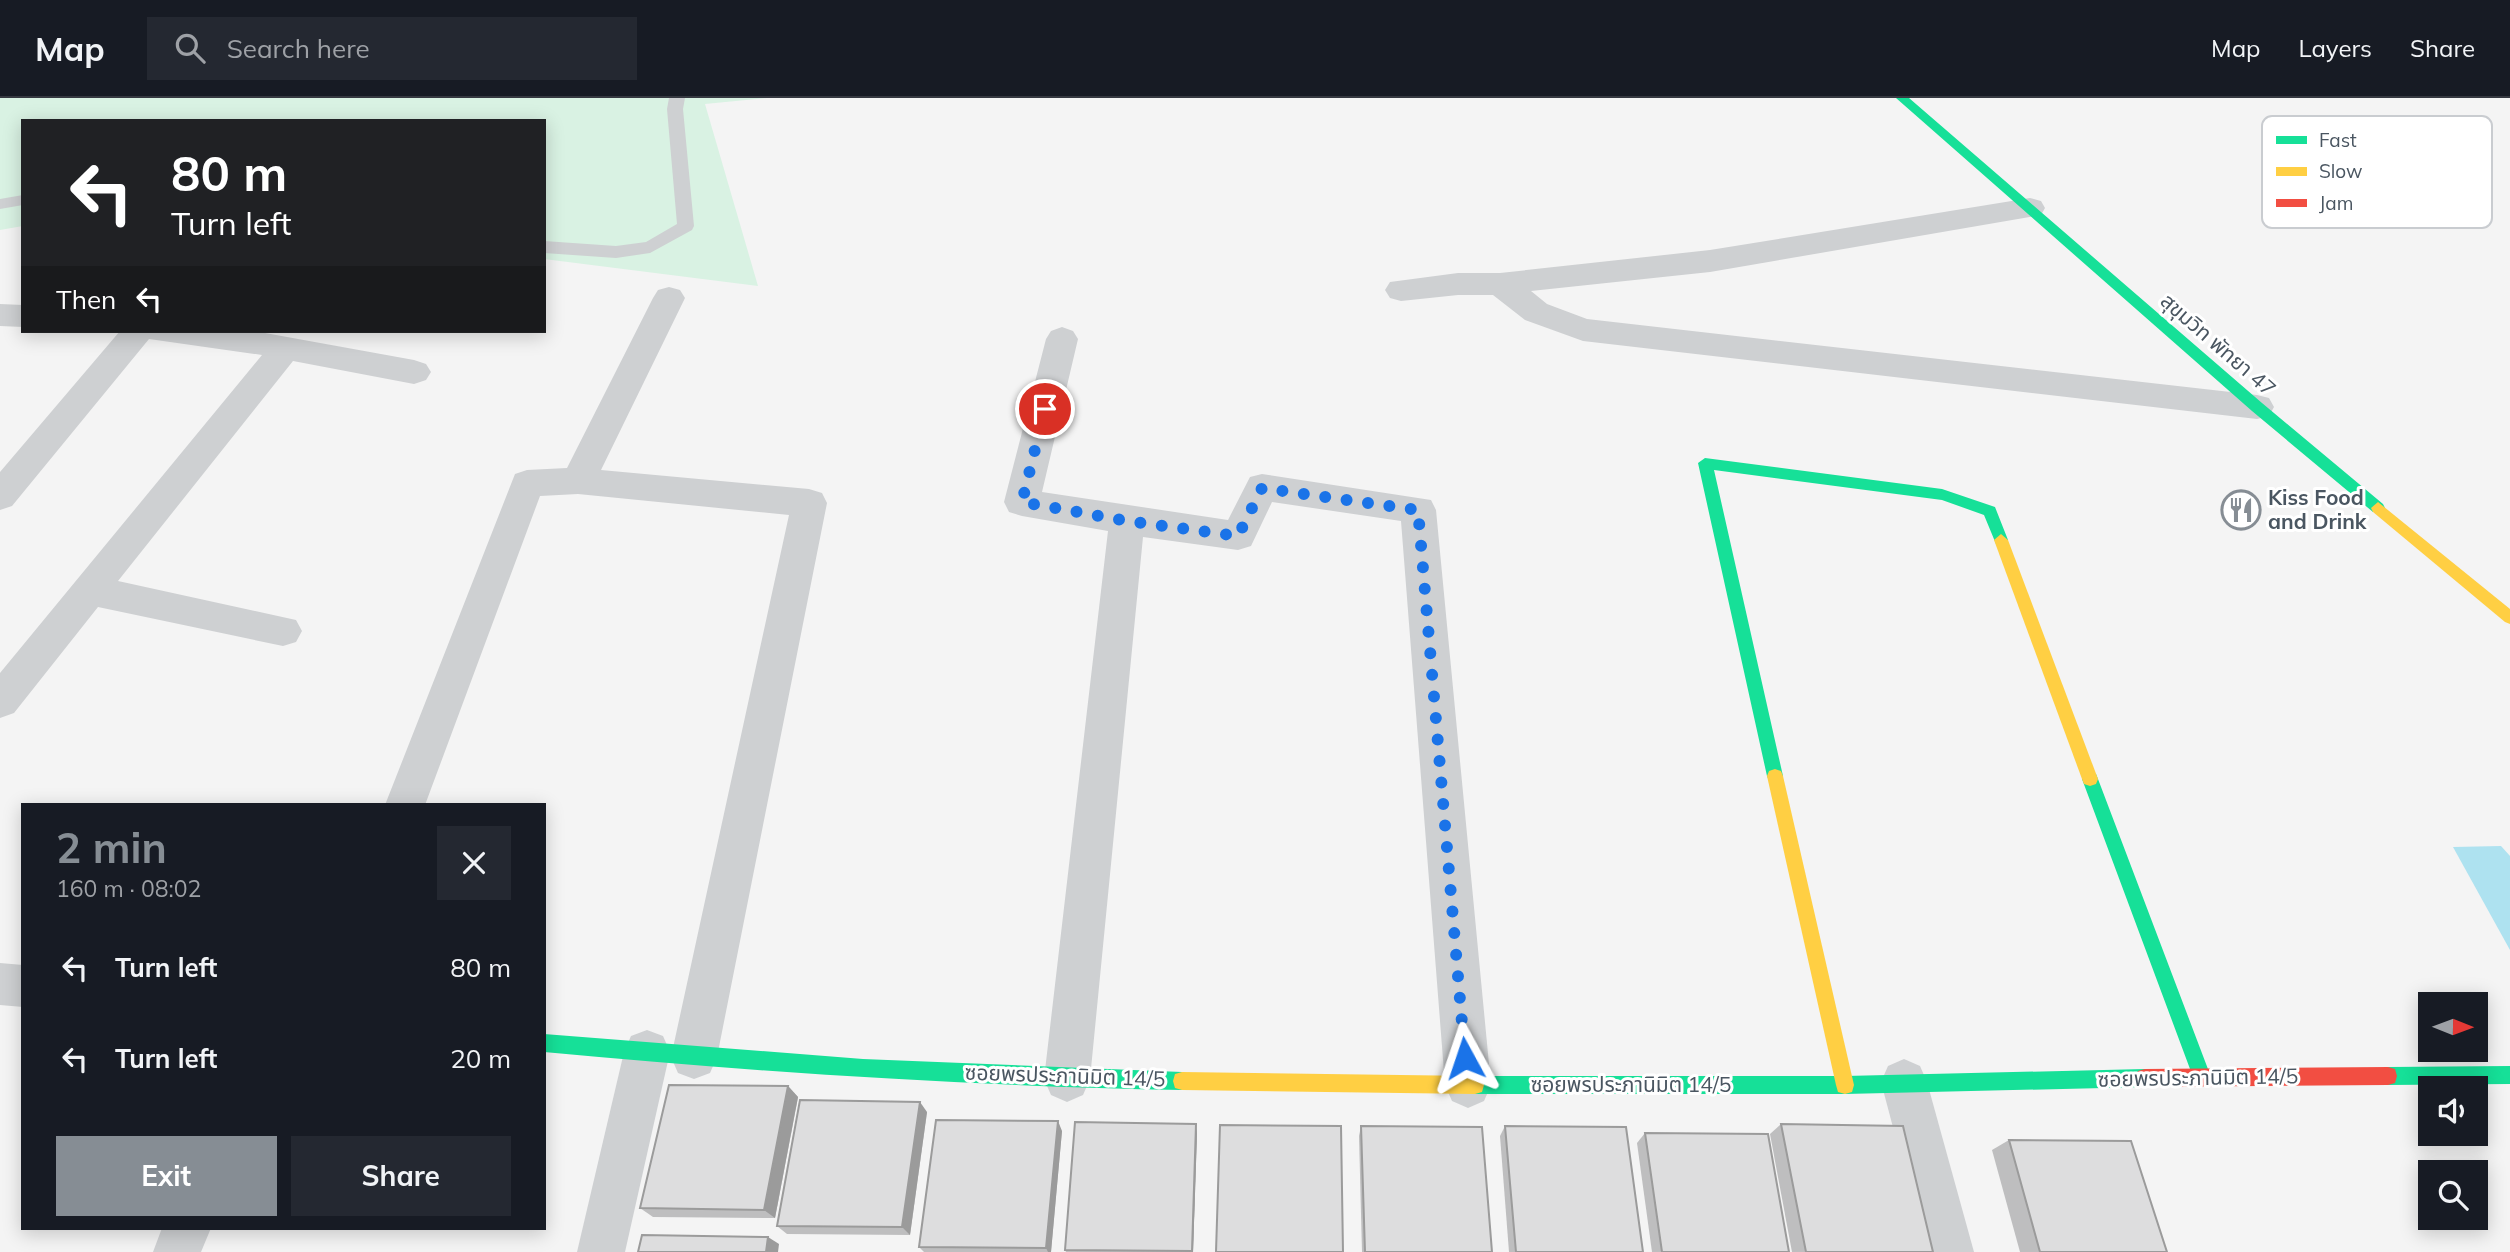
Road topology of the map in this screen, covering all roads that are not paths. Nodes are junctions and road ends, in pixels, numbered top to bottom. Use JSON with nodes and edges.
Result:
{"nodes":[{"id":1,"x":677,"y":98,"type":"edge"},
{"id":2,"x":1902,"y":98,"type":"edge"},
{"id":3,"x":21,"y":200,"type":"edge"},
{"id":4,"x":0,"y":204,"type":"edge"},
{"id":5,"x":2030,"y":208,"type":"junction"},
{"id":6,"x":546,"y":247,"type":"edge"},
{"id":7,"x":1500,"y":284,"type":"junction"},
{"id":8,"x":1401,"y":290,"type":"dead end"},
{"id":9,"x":669,"y":298,"type":"dead end"},
{"id":10,"x":0,"y":314,"type":"edge"},
{"id":11,"x":21,"y":316,"type":"edge"},
{"id":12,"x":136,"y":333,"type":"edge"},
{"id":13,"x":180,"y":333,"type":"edge"},
{"id":14,"x":1062,"y":339,"type":"dead end"},
{"id":15,"x":285,"y":349,"type":"junction"},
{"id":16,"x":414,"y":372,"type":"dead end"},
{"id":17,"x":2257,"y":407,"type":"junction"},
{"id":18,"x":578,"y":481,"type":"junction"},
{"id":19,"x":0,"y":496,"type":"edge"},
{"id":20,"x":1127,"y":521,"type":"junction"},
{"id":21,"x":90,"y":590,"type":"junction"},
{"id":22,"x":2510,"y":618,"type":"edge"},
{"id":23,"x":283,"y":631,"type":"dead end"},
{"id":24,"x":0,"y":701,"type":"edge"},
{"id":25,"x":405,"y":803,"type":"edge"},
{"id":26,"x":0,"y":984,"type":"edge"},
{"id":27,"x":21,"y":986,"type":"edge"},
{"id":28,"x":546,"y":1042,"type":"edge"},
{"id":29,"x":647,"y":1052,"type":"junction"},
{"id":30,"x":694,"y":1056,"type":"junction"},
{"id":31,"x":2510,"y":1075,"type":"edge"},
{"id":32,"x":2202,"y":1077,"type":"junction"},
{"id":33,"x":1067,"y":1079,"type":"junction"},
{"id":34,"x":1904,"y":1082,"type":"junction"},
{"id":35,"x":1468,"y":1085,"type":"junction"},
{"id":36,"x":1844,"y":1085,"type":"junction"},
{"id":37,"x":186,"y":1230,"type":"edge"},
{"id":38,"x":177,"y":1252,"type":"edge"},
{"id":39,"x":601,"y":1252,"type":"edge"},
{"id":40,"x":1950,"y":1252,"type":"edge"}],
"edges":[{"from":1,"to":6,"type":"lane"},
{"from":2,"to":5,"type":"street","name":"สุขุมวิท พัทยา 47"},
{"from":3,"to":4,"type":"lane"},
{"from":5,"to":7,"type":"street"},
{"from":5,"to":17,"type":"street","name":"สุขุมวิท พัทยา 47"},
{"from":7,"to":8,"type":"street"},
{"from":7,"to":17,"type":"street"},
{"from":9,"to":18,"type":"street"},
{"from":10,"to":11,"type":"street"},
{"from":12,"to":19,"type":"street"},
{"from":13,"to":15,"type":"street"},
{"from":14,"to":20,"type":"street"},
{"from":15,"to":16,"type":"street"},
{"from":15,"to":21,"type":"street"},
{"from":17,"to":22,"type":"street","name":"สุขุมวิท พัทยา 47"},
{"from":18,"to":25,"type":"street"},
{"from":18,"to":30,"type":"street"},
{"from":20,"to":33,"type":"street"},
{"from":20,"to":35,"type":"street"},
{"from":21,"to":23,"type":"street"},
{"from":21,"to":24,"type":"street"},
{"from":26,"to":27,"type":"street"},
{"from":28,"to":29,"type":"street","name":"ซอยพรประภานิมิต 14/5"},
{"from":29,"to":30,"type":"street","name":"ซอยพรประภานิมิต 14/5"},
{"from":29,"to":39,"type":"street"},
{"from":30,"to":33,"type":"street","name":"ซอยพรประภานิมิต 14/5"},
{"from":31,"to":32,"type":"street","name":"ซอยพรประภานิมิต 14/5"},
{"from":32,"to":34,"type":"street","name":"ซอยพรประภานิมิต 14/5"},
{"from":32,"to":36,"type":"street"},
{"from":33,"to":35,"type":"street","name":"ซอยพรประภานิมิต 14/5"},
{"from":34,"to":36,"type":"street","name":"ซอยพรประภานิมิต 14/5"},
{"from":34,"to":40,"type":"street"},
{"from":35,"to":36,"type":"street","name":"ซอยพรประภานิมิต 14/5"},
{"from":37,"to":38,"type":"street"}]}
